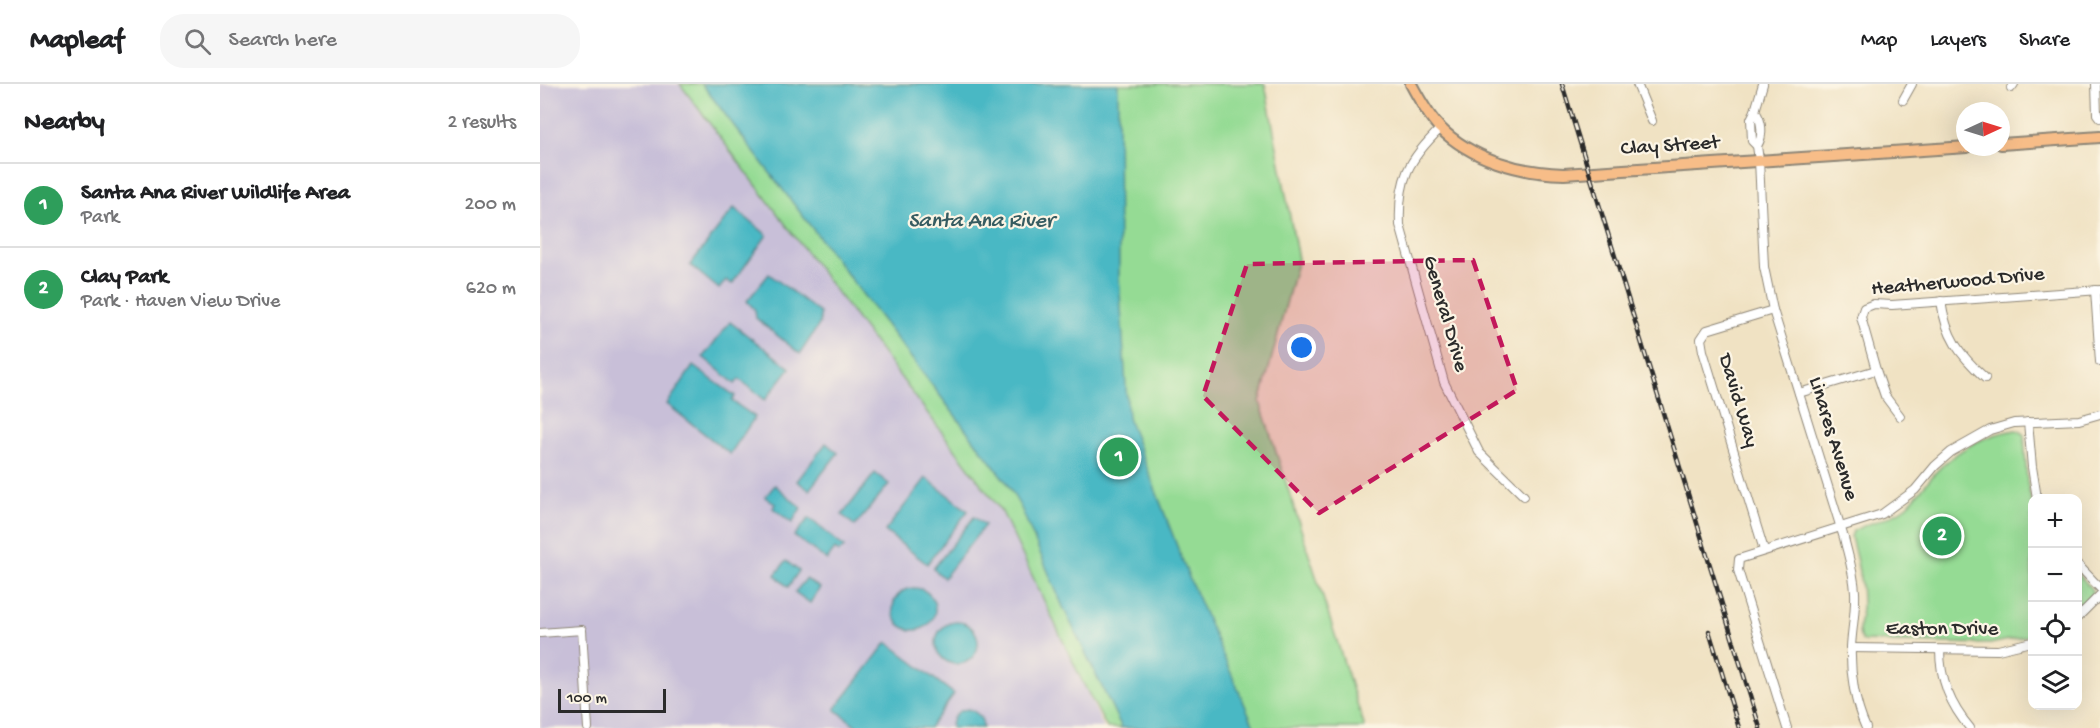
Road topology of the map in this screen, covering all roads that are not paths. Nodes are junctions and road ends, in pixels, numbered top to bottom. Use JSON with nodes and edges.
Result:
{"nodes":[{"id":1,"x":1411,"y":84,"type":"edge"},
{"id":2,"x":1637,"y":84,"type":"edge"},
{"id":3,"x":1763,"y":84,"type":"edge"},
{"id":4,"x":1912,"y":84,"type":"edge"},
{"id":5,"x":2096,"y":84,"type":"edge"},
{"id":6,"x":1903,"y":100,"type":"dead end"},
{"id":7,"x":2100,"y":118,"type":"edge"},
{"id":8,"x":1652,"y":121,"type":"dead end"},
{"id":9,"x":1441,"y":129,"type":"junction"},
{"id":10,"x":2100,"y":137,"type":"edge"},
{"id":11,"x":2010,"y":143,"type":"edge"},
{"id":12,"x":1956,"y":148,"type":"edge"},
{"id":13,"x":1759,"y":160,"type":"junction"},
{"id":14,"x":2097,"y":290,"type":"edge"},
{"id":15,"x":1941,"y":301,"type":"junction"},
{"id":16,"x":1773,"y":310,"type":"junction"},
{"id":17,"x":2100,"y":362,"type":"edge"},
{"id":18,"x":1876,"y":370,"type":"junction"},
{"id":19,"x":1985,"y":378,"type":"dead end"},
{"id":20,"x":1799,"y":393,"type":"junction"},
{"id":21,"x":2100,"y":414,"type":"edge"},
{"id":22,"x":1900,"y":416,"type":"dead end"},
{"id":23,"x":2028,"y":422,"type":"junction"},
{"id":24,"x":2036,"y":494,"type":"edge"},
{"id":25,"x":1524,"y":496,"type":"dead end"},
{"id":26,"x":1840,"y":527,"type":"junction"},
{"id":27,"x":1764,"y":550,"type":"junction"},
{"id":28,"x":2082,"y":568,"type":"edge"},
{"id":29,"x":2100,"y":588,"type":"edge"},
{"id":30,"x":2100,"y":595,"type":"edge"},
{"id":31,"x":2082,"y":613,"type":"edge"},
{"id":32,"x":540,"y":633,"type":"edge"},
{"id":33,"x":2028,"y":643,"type":"edge"},
{"id":34,"x":1851,"y":648,"type":"junction"},
{"id":35,"x":1940,"y":650,"type":"junction"},
{"id":36,"x":588,"y":728,"type":"edge"},
{"id":37,"x":1787,"y":728,"type":"edge"},
{"id":38,"x":1866,"y":728,"type":"edge"},
{"id":39,"x":1970,"y":728,"type":"edge"}],
"edges":[{"from":1,"to":9,"type":"main road","name":"Clay Street"},
{"from":2,"to":8,"type":"street"},
{"from":3,"to":13,"type":"street","name":"Linares Avenue"},
{"from":4,"to":6,"type":"street"},
{"from":5,"to":7,"type":"street"},
{"from":9,"to":13,"type":"main road","name":"Clay Street"},
{"from":9,"to":25,"type":"street","name":"General Drive"},
{"from":10,"to":11,"type":"main road"},
{"from":12,"to":13,"type":"main road","name":"Clay Street"},
{"from":13,"to":16,"type":"street","name":"Linares Avenue"},
{"from":14,"to":15,"type":"street","name":"Heatherwood Drive"},
{"from":14,"to":17,"type":"street"},
{"from":15,"to":18,"type":"street","name":"Heatherwood Drive"},
{"from":15,"to":19,"type":"street"},
{"from":16,"to":20,"type":"street","name":"Linares Avenue"},
{"from":16,"to":27,"type":"street","name":"David Way"},
{"from":18,"to":20,"type":"street"},
{"from":18,"to":22,"type":"street","name":"Heatherwood Drive"},
{"from":20,"to":26,"type":"street","name":"Linares Avenue"},
{"from":21,"to":23,"type":"street"},
{"from":23,"to":24,"type":"street"},
{"from":23,"to":26,"type":"street"},
{"from":26,"to":27,"type":"street"},
{"from":26,"to":34,"type":"street","name":"Linares Avenue"},
{"from":27,"to":37,"type":"street"},
{"from":28,"to":29,"type":"street"},
{"from":30,"to":31,"type":"street"},
{"from":32,"to":36,"type":"street"},
{"from":33,"to":35,"type":"street","name":"Easton Drive"},
{"from":34,"to":35,"type":"street","name":"Easton Drive"},
{"from":34,"to":38,"type":"street","name":"Linares Avenue"},
{"from":35,"to":39,"type":"street"}]}
